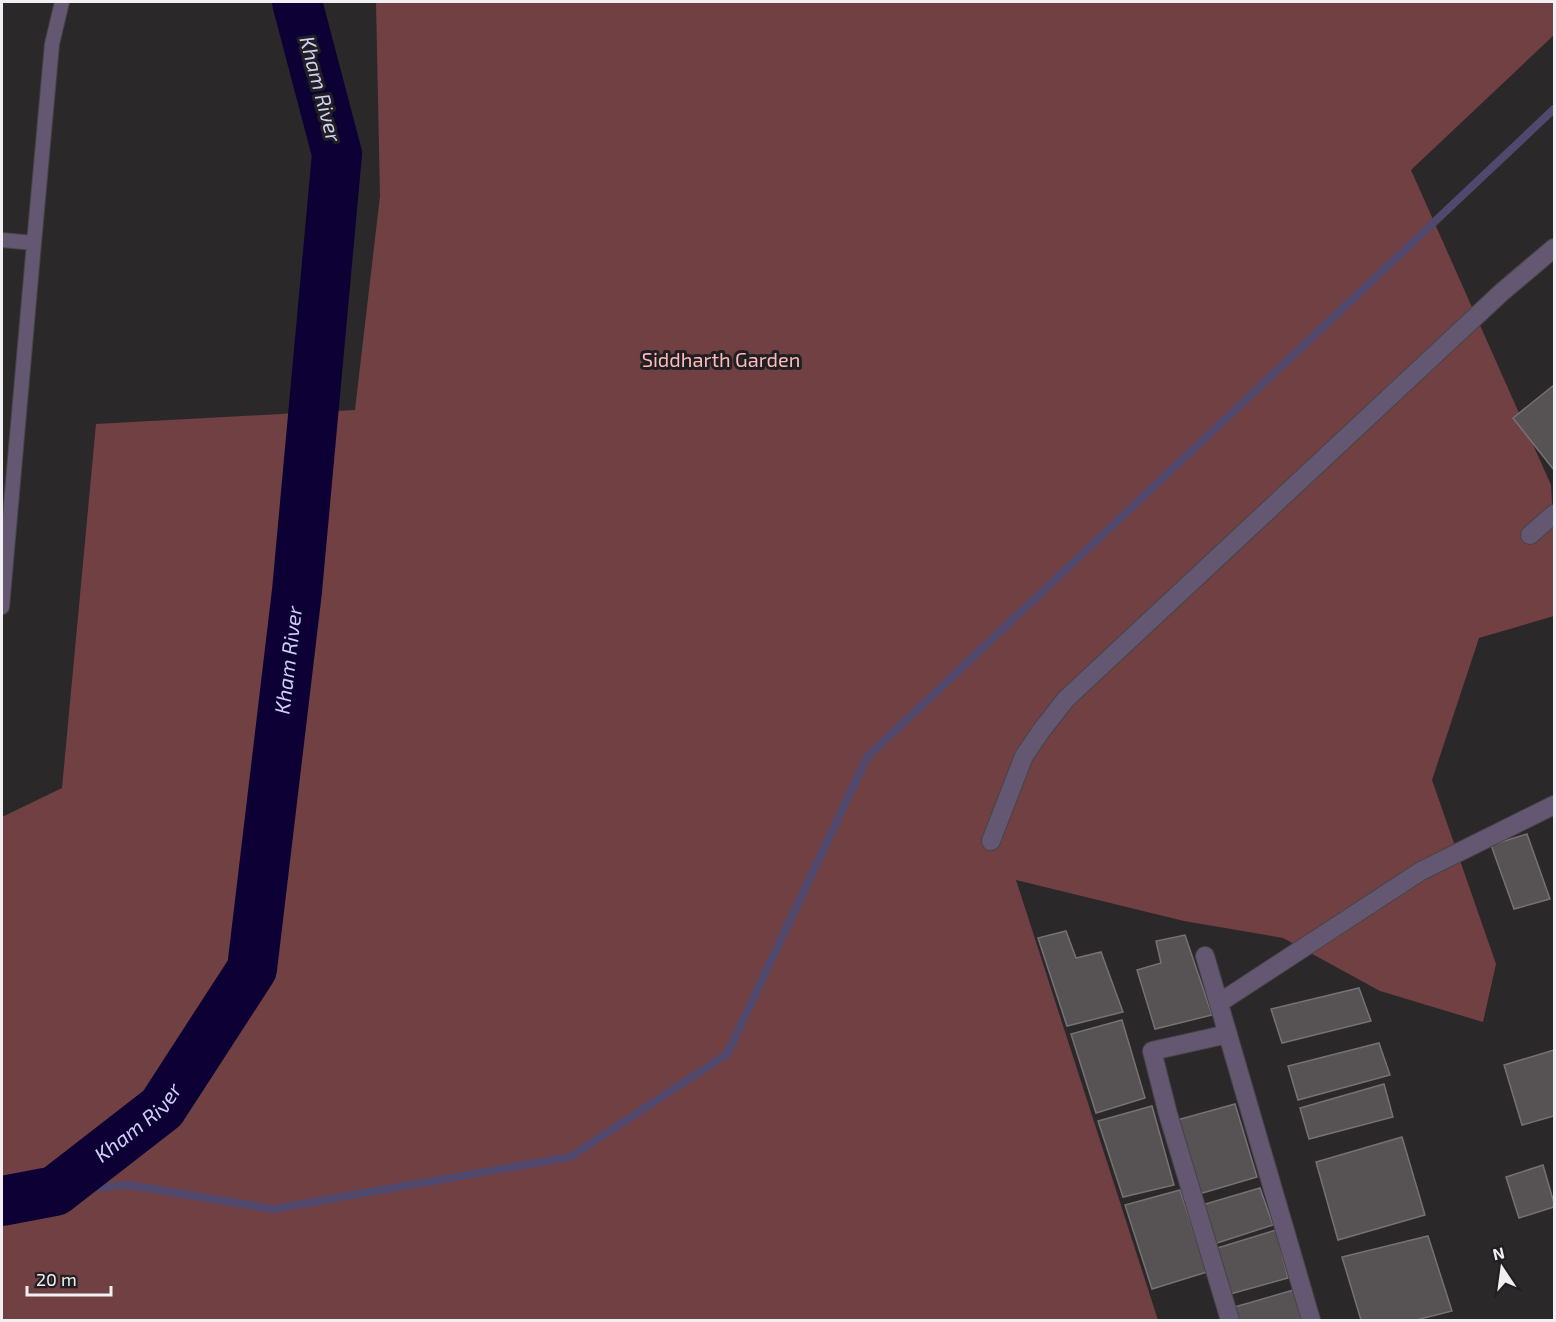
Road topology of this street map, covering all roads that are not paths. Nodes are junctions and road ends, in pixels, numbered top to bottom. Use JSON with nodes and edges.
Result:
{"nodes":[{"id":1,"x":62,"y":2,"type":"edge"},
{"id":2,"x":2,"y":240,"type":"edge"},
{"id":3,"x":34,"y":243,"type":"junction"},
{"id":4,"x":1554,"y":248,"type":"edge"},
{"id":5,"x":1554,"y":514,"type":"edge"},
{"id":6,"x":1530,"y":535,"type":"dead end"},
{"id":7,"x":2,"y":607,"type":"edge"},
{"id":8,"x":1554,"y":806,"type":"edge"},
{"id":9,"x":991,"y":841,"type":"dead end"},
{"id":10,"x":1206,"y":956,"type":"dead end"},
{"id":11,"x":1219,"y":1004,"type":"junction"},
{"id":12,"x":1228,"y":1034,"type":"junction"},
{"id":13,"x":1230,"y":1320,"type":"edge"},
{"id":14,"x":1311,"y":1320,"type":"edge"}],
"edges":[{"from":1,"to":3,"type":"lane"},
{"from":2,"to":3,"type":"lane"},
{"from":3,"to":7,"type":"lane"},
{"from":4,"to":9,"type":"street"},
{"from":5,"to":6,"type":"street"},
{"from":8,"to":11,"type":"street"},
{"from":10,"to":11,"type":"street"},
{"from":11,"to":12,"type":"street"},
{"from":12,"to":13,"type":"street"},
{"from":12,"to":14,"type":"street"}]}
